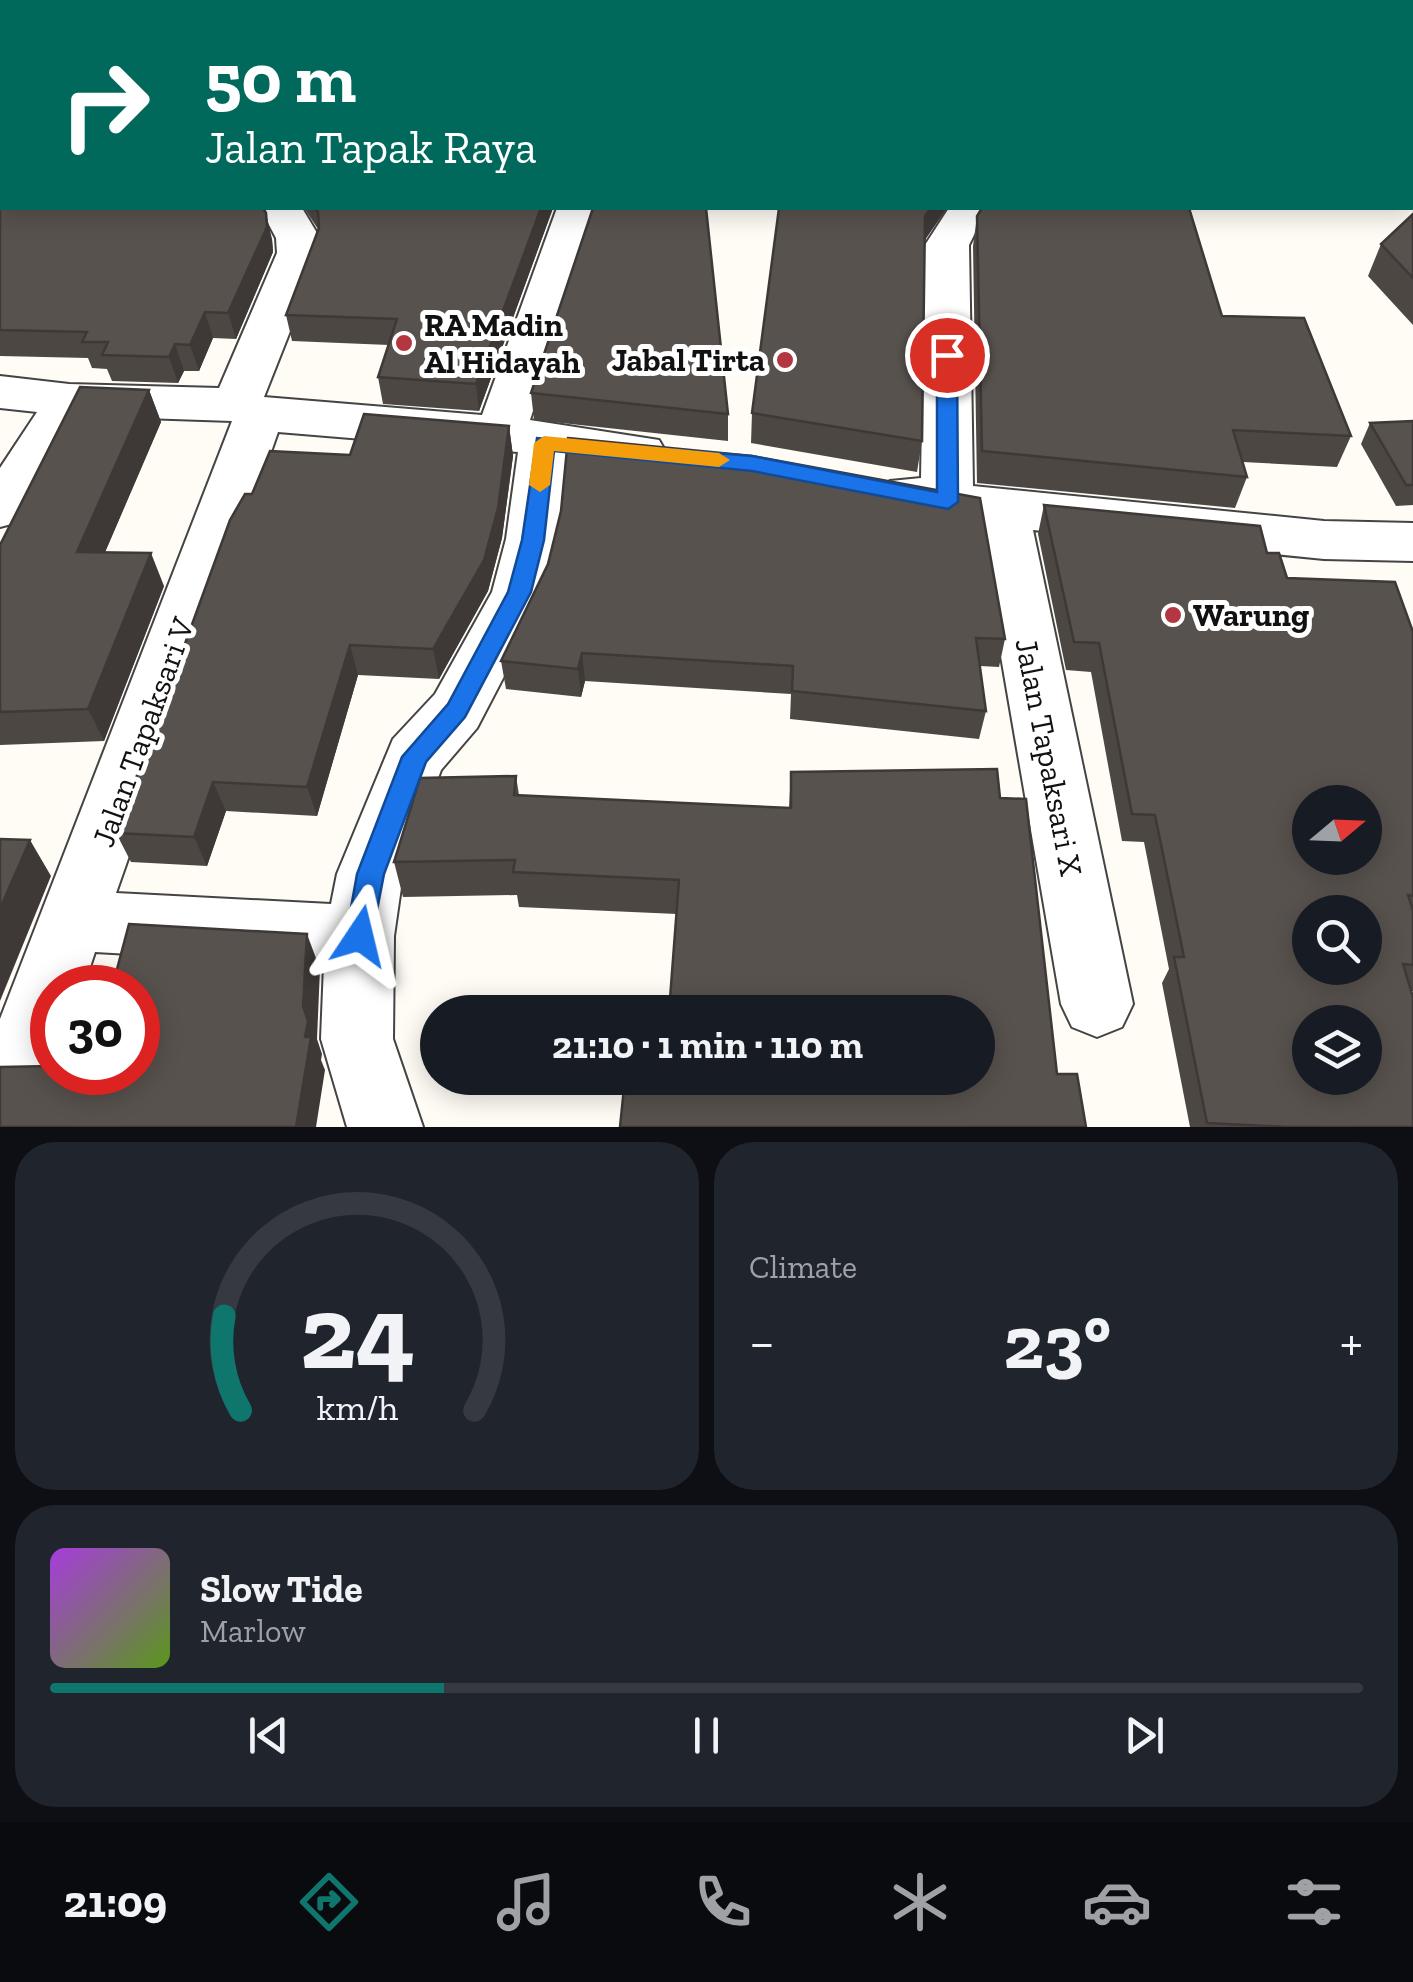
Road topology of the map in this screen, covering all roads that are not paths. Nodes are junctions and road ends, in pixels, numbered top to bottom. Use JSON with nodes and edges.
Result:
{"nodes":[{"id":1,"x":281,"y":210,"type":"edge"},
{"id":2,"x":578,"y":210,"type":"edge"},
{"id":3,"x":999,"y":210,"type":"edge"},
{"id":4,"x":0,"y":392,"type":"edge"},
{"id":5,"x":70,"y":400,"type":"junction"},
{"id":6,"x":248,"y":409,"type":"junction"},
{"id":7,"x":523,"y":438,"type":"junction"},
{"id":8,"x":695,"y":458,"type":"edge"},
{"id":9,"x":869,"y":486,"type":"edge"},
{"id":10,"x":975,"y":505,"type":"junction"},
{"id":11,"x":0,"y":509,"type":"edge"},
{"id":12,"x":1413,"y":542,"type":"edge"},
{"id":13,"x":74,"y":921,"type":"junction"},
{"id":14,"x":360,"y":936,"type":"junction"},
{"id":15,"x":1097,"y":1004,"type":"dead end"},
{"id":16,"x":13,"y":1057,"type":"edge"},
{"id":17,"x":385,"y":1127,"type":"edge"}],
"edges":[{"from":1,"to":6,"type":"street","name":"Jalan Tapaksari V"},
{"from":2,"to":7,"type":"street"},
{"from":3,"to":10,"type":"street","name":"Jalan Tapaksari X"},
{"from":4,"to":5,"type":"street"},
{"from":5,"to":6,"type":"street"},
{"from":5,"to":11,"type":"street"},
{"from":6,"to":7,"type":"street"},
{"from":6,"to":13,"type":"street","name":"Jalan Tapaksari V"},
{"from":7,"to":8,"type":"street"},
{"from":7,"to":14,"type":"street"},
{"from":9,"to":10,"type":"street"},
{"from":10,"to":12,"type":"street"},
{"from":10,"to":15,"type":"street","name":"Jalan Tapaksari X"},
{"from":13,"to":14,"type":"street"},
{"from":13,"to":16,"type":"street","name":"Jalan Tapaksari V"},
{"from":14,"to":17,"type":"street"}]}
